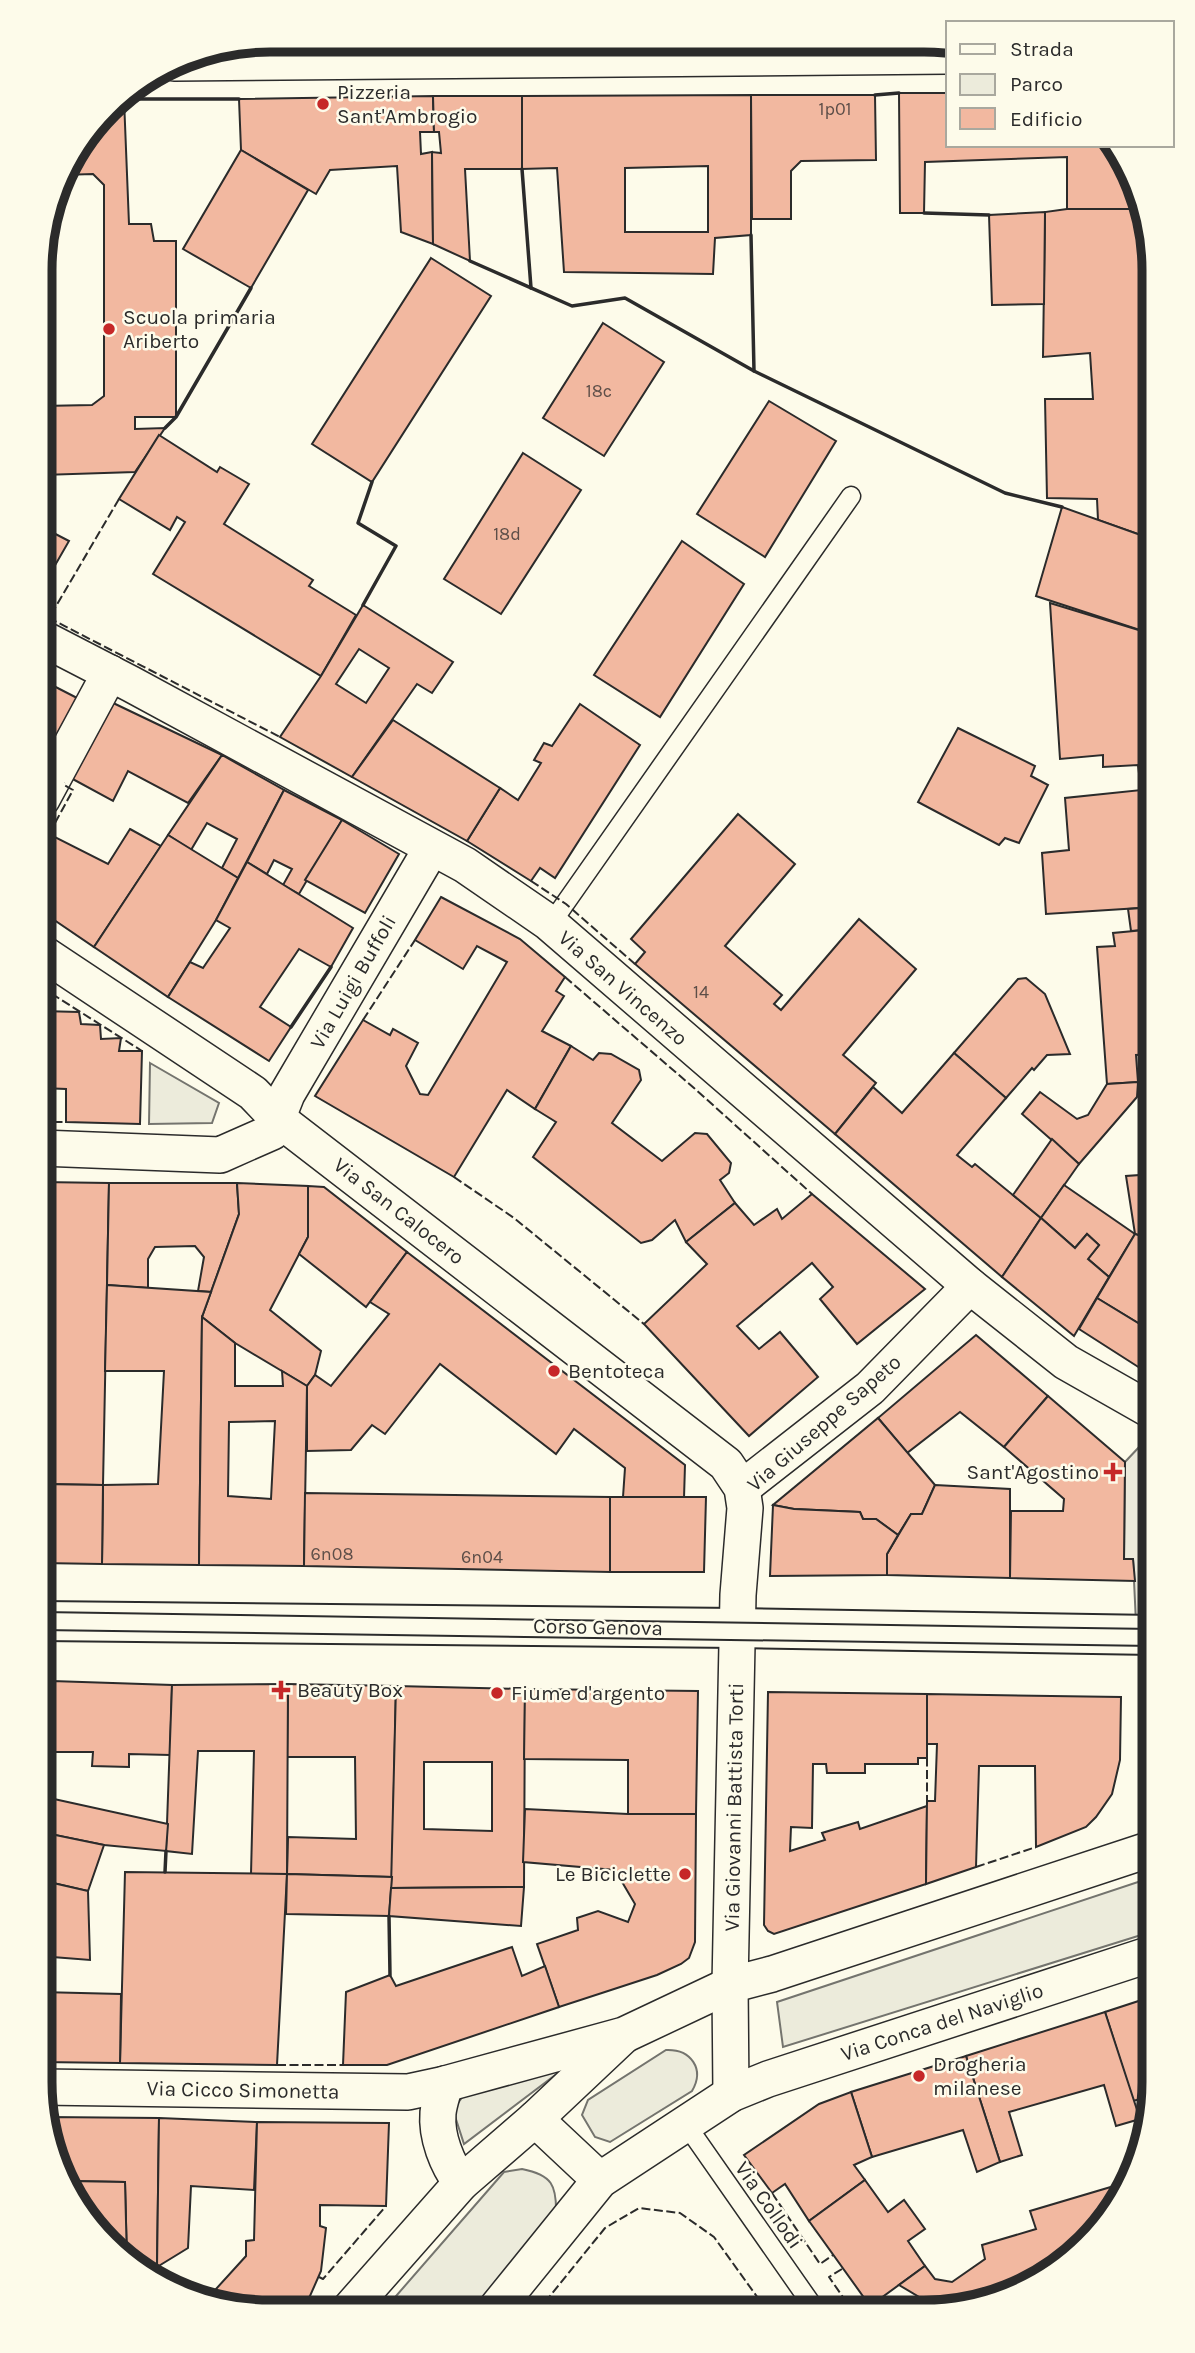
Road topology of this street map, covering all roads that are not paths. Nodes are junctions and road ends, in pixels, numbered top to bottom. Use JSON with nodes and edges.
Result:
{"nodes":[{"id":1,"x":309,"y":53,"type":"edge"},
{"id":2,"x":436,"y":53,"type":"edge"},
{"id":3,"x":946,"y":56,"type":"edge"},
{"id":4,"x":217,"y":60,"type":"edge"},
{"id":5,"x":851,"y":496,"type":"dead end"},
{"id":6,"x":53,"y":644,"type":"edge"},
{"id":7,"x":110,"y":673,"type":"junction"},
{"id":8,"x":53,"y":779,"type":"edge"},
{"id":9,"x":431,"y":849,"type":"junction"},
{"id":10,"x":550,"y":925,"type":"junction"},
{"id":11,"x":53,"y":960,"type":"edge"},
{"id":12,"x":277,"y":1118,"type":"junction"},
{"id":13,"x":53,"y":1148,"type":"edge"},
{"id":14,"x":970,"y":1286,"type":"junction"},
{"id":15,"x":1142,"y":1405,"type":"edge"},
{"id":16,"x":742,"y":1488,"type":"junction"},
{"id":17,"x":52,"y":1621,"type":"edge"},
{"id":18,"x":738,"y":1628,"type":"junction"},
{"id":19,"x":1142,"y":1635,"type":"edge"},
{"id":20,"x":1142,"y":1851,"type":"edge"},
{"id":21,"x":1142,"y":1957,"type":"edge"},
{"id":22,"x":730,"y":1985,"type":"junction"},
{"id":23,"x":624,"y":2035,"type":"junction"},
{"id":24,"x":445,"y":2084,"type":"junction"},
{"id":25,"x":52,"y":2087,"type":"edge"},
{"id":26,"x":731,"y":2094,"type":"junction"},
{"id":27,"x":535,"y":2119,"type":"junction"},
{"id":28,"x":685,"y":2123,"type":"junction"},
{"id":29,"x":600,"y":2180,"type":"junction"},
{"id":30,"x":461,"y":2183,"type":"junction"},
{"id":31,"x":358,"y":2300,"type":"edge"},
{"id":32,"x":503,"y":2300,"type":"edge"},
{"id":33,"x":809,"y":2300,"type":"edge"}],
"edges":[{"from":1,"to":4,"type":"street"},
{"from":2,"to":3,"type":"street"},
{"from":5,"to":10,"type":"lane"},
{"from":6,"to":7,"type":"street","name":"Via San Vincenzo"},
{"from":7,"to":8,"type":"street"},
{"from":7,"to":9,"type":"street","name":"Via San Vincenzo"},
{"from":9,"to":10,"type":"street","name":"Via San Vincenzo"},
{"from":9,"to":12,"type":"street","name":"Via Luigi Buffoli"},
{"from":10,"to":14,"type":"street","name":"Via San Vincenzo"},
{"from":11,"to":12,"type":"street","name":"Via San Calocero"},
{"from":12,"to":13,"type":"street"},
{"from":12,"to":16,"type":"street","name":"Via San Calocero"},
{"from":14,"to":15,"type":"street","name":"Via San Vincenzo"},
{"from":14,"to":16,"type":"street","name":"Via Giuseppe Sapeto"},
{"from":16,"to":18,"type":"street","name":"Via Giuseppe Sapeto"},
{"from":17,"to":18,"type":"street","name":"Corso Genova"},
{"from":18,"to":19,"type":"street","name":"Corso Genova"},
{"from":18,"to":22,"type":"street","name":"Via Giovanni Battista Torti"},
{"from":20,"to":22,"type":"street"},
{"from":21,"to":26,"type":"street","name":"Via Conca del Naviglio"},
{"from":22,"to":23,"type":"street"},
{"from":22,"to":26,"type":"street"},
{"from":23,"to":24,"type":"street"},
{"from":23,"to":27,"type":"street"},
{"from":24,"to":25,"type":"street","name":"Via Cicco Simonetta"},
{"from":24,"to":30,"type":"street"},
{"from":26,"to":28,"type":"street","name":"Via Conca del Naviglio"},
{"from":27,"to":29,"type":"street"},
{"from":27,"to":30,"type":"street"},
{"from":28,"to":29,"type":"street","name":"Via Conca del Naviglio"},
{"from":28,"to":33,"type":"lane","name":"Via Collodi"},
{"from":29,"to":32,"type":"street","name":"Via Conca del Naviglio"},
{"from":30,"to":31,"type":"street"}]}
